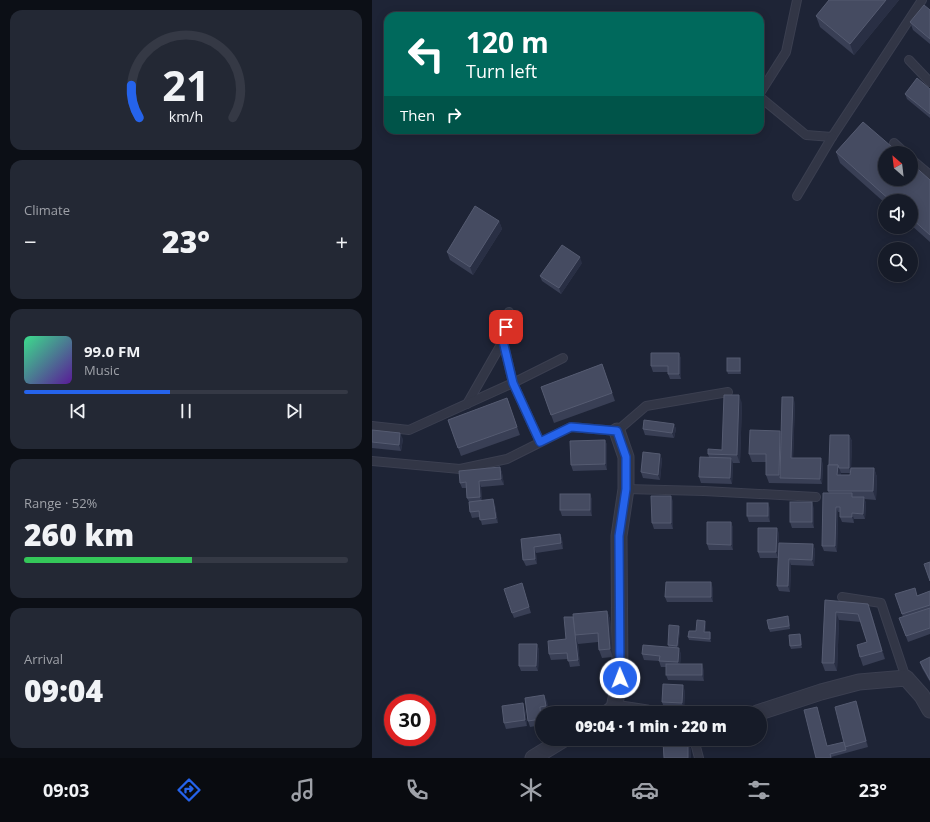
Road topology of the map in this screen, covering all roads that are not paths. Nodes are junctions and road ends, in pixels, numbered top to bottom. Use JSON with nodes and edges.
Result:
{"nodes":[{"id":1,"x":797,"y":0,"type":"edge"},
{"id":2,"x":922,"y":0,"type":"edge"},
{"id":3,"x":909,"y":60,"type":"dead end"},
{"id":4,"x":930,"y":82,"type":"edge"},
{"id":5,"x":764,"y":87,"type":"edge"},
{"id":6,"x":764,"y":100,"type":"edge"},
{"id":7,"x":832,"y":137,"type":"junction"},
{"id":8,"x":894,"y":143,"type":"dead end"},
{"id":9,"x":897,"y":146,"type":"edge"},
{"id":10,"x":918,"y":164,"type":"edge"},
{"id":11,"x":930,"y":175,"type":"edge"},
{"id":12,"x":797,"y":196,"type":"dead end"},
{"id":13,"x":509,"y":312,"type":"dead end"},
{"id":14,"x":503,"y":341,"type":"junction"},
{"id":15,"x":563,"y":358,"type":"dead end"},
{"id":16,"x":513,"y":383,"type":"junction"},
{"id":17,"x":728,"y":392,"type":"dead end"},
{"id":18,"x":467,"y":404,"type":"junction"},
{"id":19,"x":372,"y":426,"type":"edge"},
{"id":20,"x":617,"y":431,"type":"junction"},
{"id":21,"x":540,"y":442,"type":"junction"},
{"id":22,"x":372,"y":461,"type":"edge"},
{"id":23,"x":626,"y":489,"type":"junction"},
{"id":24,"x":816,"y":497,"type":"dead end"},
{"id":25,"x":842,"y":597,"type":"dead end"},
{"id":26,"x":906,"y":678,"type":"junction"},
{"id":27,"x":612,"y":706,"type":"edge"},
{"id":28,"x":767,"y":710,"type":"edge"},
{"id":29,"x":930,"y":710,"type":"edge"},
{"id":30,"x":553,"y":746,"type":"edge"},
{"id":31,"x":696,"y":746,"type":"edge"},
{"id":32,"x":533,"y":758,"type":"edge"},
{"id":33,"x":699,"y":758,"type":"edge"}],
"edges":[{"from":1,"to":5,"type":"lane"},
{"from":2,"to":7,"type":"lane"},
{"from":3,"to":4,"type":"lane"},
{"from":6,"to":7,"type":"lane"},
{"from":7,"to":12,"type":"lane"},
{"from":8,"to":9,"type":"lane"},
{"from":10,"to":11,"type":"lane"},
{"from":13,"to":14,"type":"lane"},
{"from":14,"to":16,"type":"lane"},
{"from":14,"to":18,"type":"lane"},
{"from":15,"to":16,"type":"lane"},
{"from":16,"to":18,"type":"lane"},
{"from":16,"to":21,"type":"lane"},
{"from":17,"to":20,"type":"lane"},
{"from":18,"to":19,"type":"lane"},
{"from":20,"to":21,"type":"lane"},
{"from":20,"to":23,"type":"street"},
{"from":21,"to":22,"type":"lane"},
{"from":23,"to":24,"type":"lane"},
{"from":23,"to":27,"type":"street"},
{"from":25,"to":26,"type":"lane"},
{"from":26,"to":28,"type":"street"},
{"from":26,"to":29,"type":"street"},
{"from":30,"to":32,"type":"street"},
{"from":31,"to":33,"type":"lane"}]}
